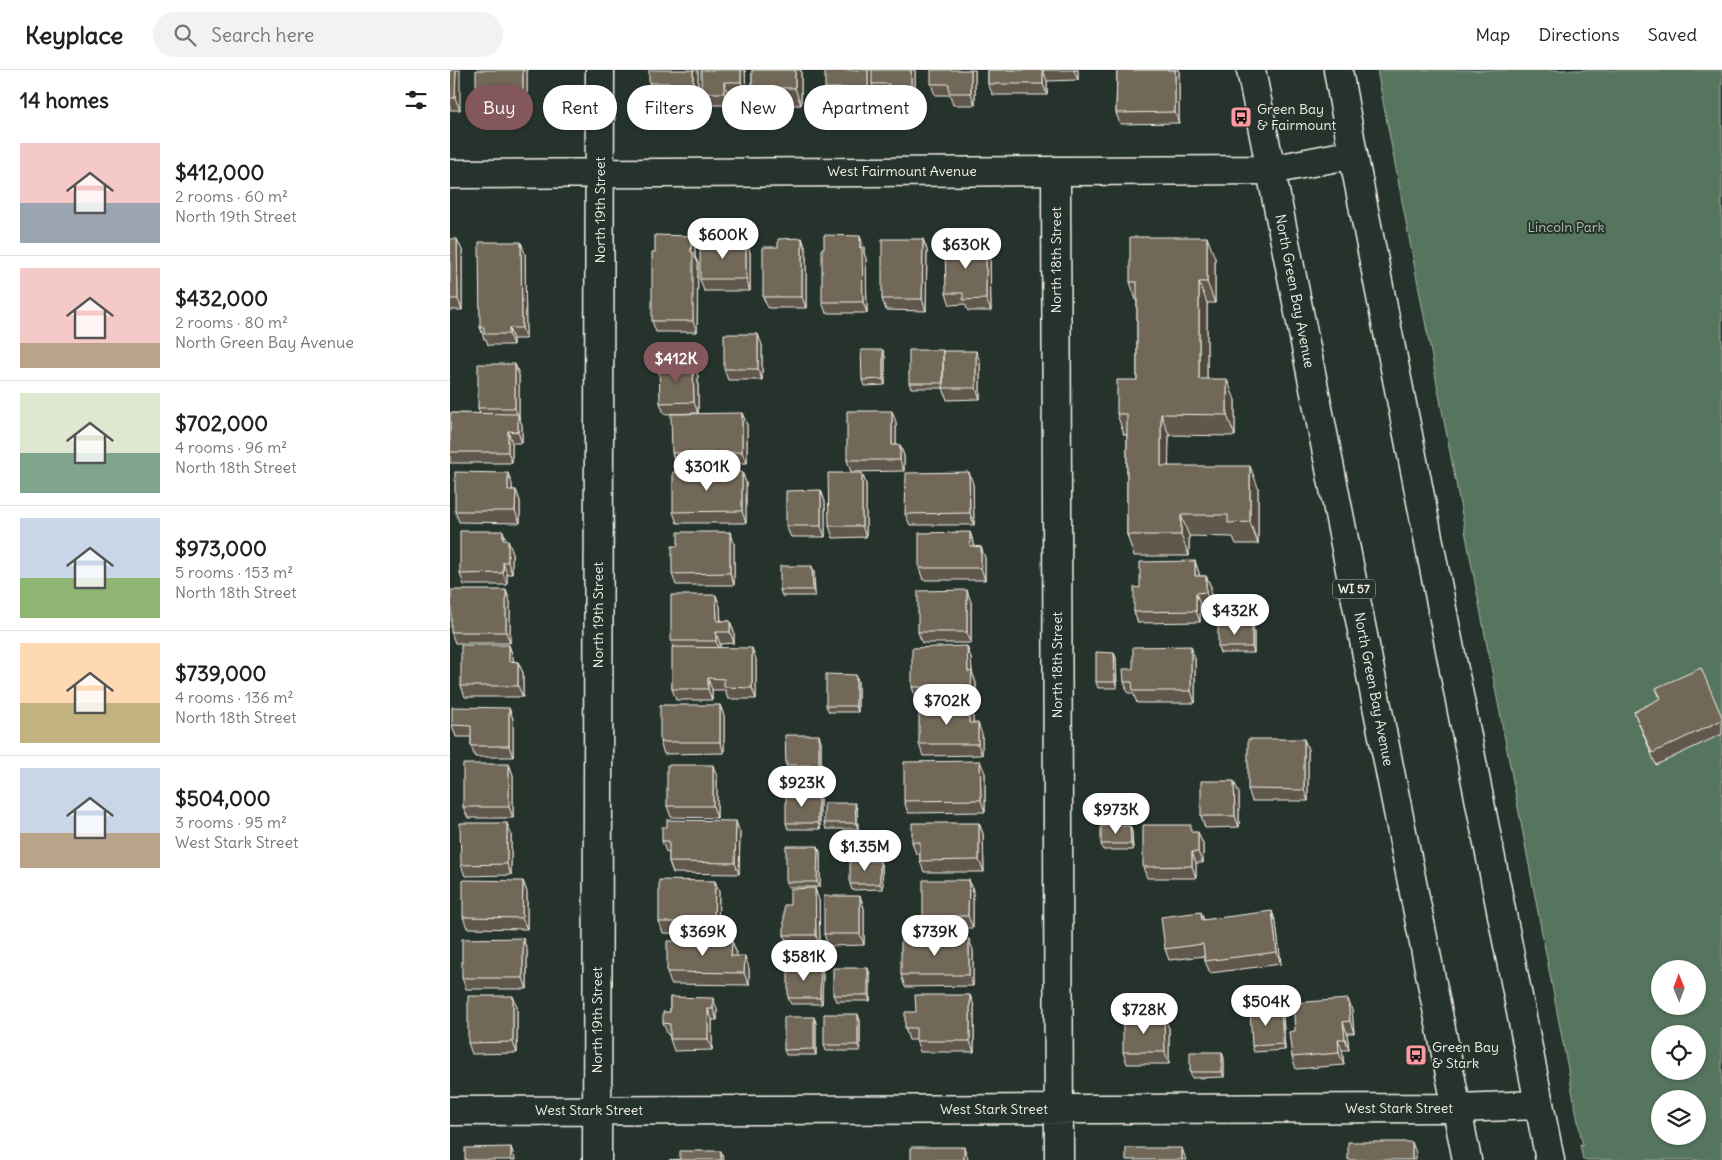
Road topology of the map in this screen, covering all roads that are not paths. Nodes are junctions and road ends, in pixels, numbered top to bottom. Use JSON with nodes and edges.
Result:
{"nodes":[{"id":1,"x":600,"y":70,"type":"edge"},
{"id":2,"x":1251,"y":70,"type":"edge"},
{"id":3,"x":1338,"y":70,"type":"edge"},
{"id":4,"x":1353,"y":154,"type":"junction"},
{"id":5,"x":1271,"y":170,"type":"junction"},
{"id":6,"x":1056,"y":171,"type":"junction"},
{"id":7,"x":600,"y":173,"type":"junction"},
{"id":8,"x":450,"y":174,"type":"edge"},
{"id":9,"x":1539,"y":1105,"type":"junction"},
{"id":10,"x":1457,"y":1108,"type":"junction"},
{"id":11,"x":1059,"y":1109,"type":"junction"},
{"id":12,"x":450,"y":1111,"type":"edge"},
{"id":13,"x":597,"y":1111,"type":"junction"},
{"id":14,"x":596,"y":1160,"type":"edge"},
{"id":15,"x":1059,"y":1160,"type":"edge"},
{"id":16,"x":1467,"y":1160,"type":"edge"},
{"id":17,"x":1550,"y":1160,"type":"edge"}],
"edges":[{"from":1,"to":7,"type":"street","name":"North 19th Street"},
{"from":2,"to":5,"type":"street","name":"North Green Bay Avenue","number":"WI 57"},
{"from":3,"to":4,"type":"street"},
{"from":4,"to":5,"type":"street","name":"West Fairmount Avenue"},
{"from":4,"to":9,"type":"street"},
{"from":5,"to":6,"type":"street","name":"West Fairmount Avenue"},
{"from":5,"to":10,"type":"street","name":"North Green Bay Avenue","number":"WI 57"},
{"from":6,"to":7,"type":"street","name":"West Fairmount Avenue"},
{"from":6,"to":11,"type":"street","name":"North 18th Street"},
{"from":7,"to":8,"type":"street","name":"West Fairmount Avenue"},
{"from":7,"to":13,"type":"street","name":"North 19th Street"},
{"from":9,"to":10,"type":"street","name":"West Stark Street"},
{"from":9,"to":17,"type":"street"},
{"from":10,"to":11,"type":"street","name":"West Stark Street"},
{"from":10,"to":16,"type":"street","name":"North Green Bay Avenue","number":"WI 57"},
{"from":11,"to":13,"type":"street","name":"West Stark Street"},
{"from":11,"to":15,"type":"street","name":"North 18th Street"},
{"from":12,"to":13,"type":"street","name":"West Stark Street"},
{"from":13,"to":14,"type":"street","name":"North 19th Street"}]}
